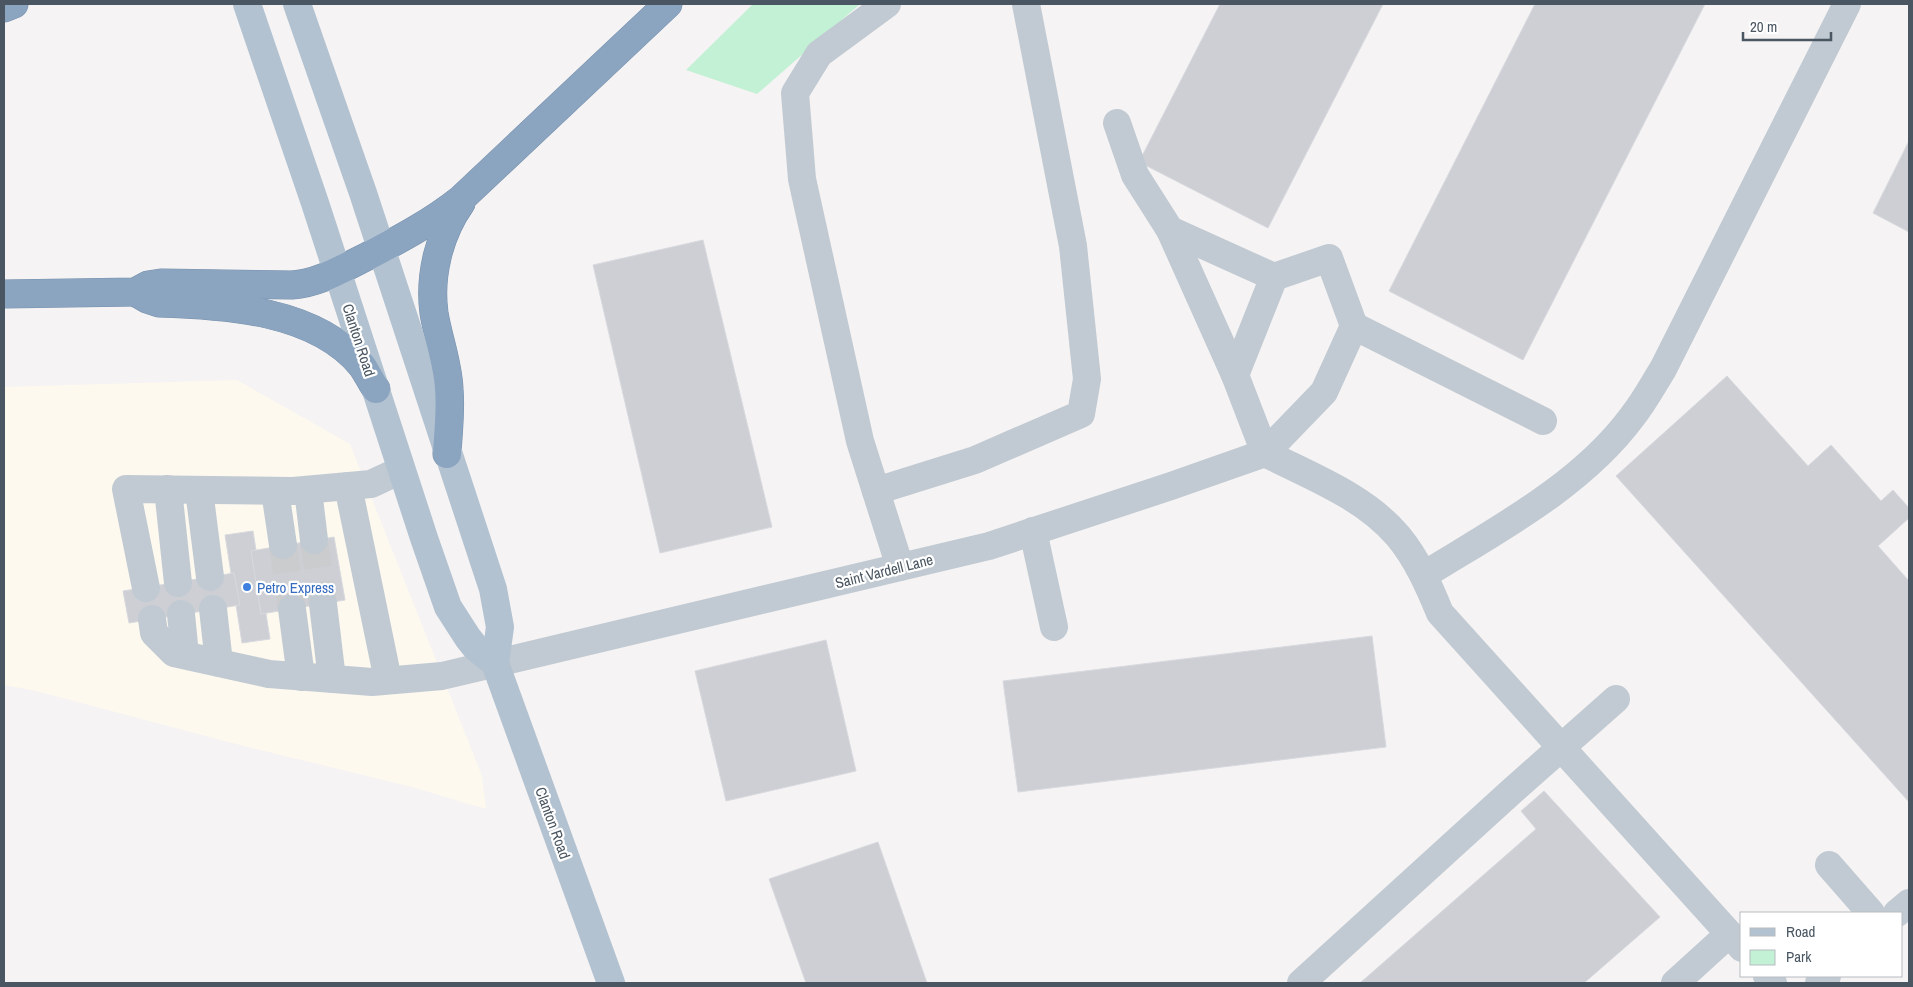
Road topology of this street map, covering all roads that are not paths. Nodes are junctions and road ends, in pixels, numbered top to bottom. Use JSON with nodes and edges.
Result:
{"nodes":[{"id":1,"x":14,"y":4,"type":"edge"},
{"id":2,"x":297,"y":4,"type":"edge"},
{"id":3,"x":668,"y":4,"type":"edge"},
{"id":4,"x":887,"y":4,"type":"edge"},
{"id":5,"x":1026,"y":4,"type":"edge"},
{"id":6,"x":1847,"y":4,"type":"edge"},
{"id":7,"x":4,"y":8,"type":"edge"},
{"id":8,"x":249,"y":9,"type":"edge"},
{"id":9,"x":1117,"y":123,"type":"dead end"},
{"id":10,"x":472,"y":190,"type":"junction"},
{"id":11,"x":1170,"y":230,"type":"junction"},
{"id":12,"x":381,"y":249,"type":"junction"},
{"id":13,"x":337,"y":272,"type":"junction"},
{"id":14,"x":1274,"y":277,"type":"junction"},
{"id":15,"x":136,"y":292,"type":"junction"},
{"id":16,"x":4,"y":294,"type":"edge"},
{"id":17,"x":1354,"y":326,"type":"junction"},
{"id":18,"x":1235,"y":375,"type":"junction"},
{"id":19,"x":376,"y":389,"type":"junction"},
{"id":20,"x":1543,"y":421,"type":"dead end"},
{"id":21,"x":1265,"y":453,"type":"junction"},
{"id":22,"x":447,"y":454,"type":"junction"},
{"id":23,"x":401,"y":470,"type":"junction"},
{"id":24,"x":348,"y":486,"type":"junction"},
{"id":25,"x":168,"y":490,"type":"junction"},
{"id":26,"x":200,"y":490,"type":"junction"},
{"id":27,"x":308,"y":490,"type":"junction"},
{"id":28,"x":275,"y":491,"type":"junction"},
{"id":29,"x":876,"y":491,"type":"junction"},
{"id":30,"x":1033,"y":531,"type":"junction"},
{"id":31,"x":314,"y":540,"type":"tunnel mouth"},
{"id":32,"x":283,"y":545,"type":"tunnel mouth"},
{"id":33,"x":900,"y":567,"type":"junction"},
{"id":34,"x":1424,"y":575,"type":"junction"},
{"id":35,"x":210,"y":577,"type":"dead end"},
{"id":36,"x":178,"y":583,"type":"dead end"},
{"id":37,"x":146,"y":588,"type":"dead end"},
{"id":38,"x":323,"y":604,"type":"tunnel mouth"},
{"id":39,"x":213,"y":609,"type":"dead end"},
{"id":40,"x":292,"y":609,"type":"tunnel mouth"},
{"id":41,"x":181,"y":614,"type":"dead end"},
{"id":42,"x":152,"y":619,"type":"dead end"},
{"id":43,"x":1054,"y":627,"type":"dead end"},
{"id":44,"x":185,"y":655,"type":"junction"},
{"id":45,"x":219,"y":663,"type":"junction"},
{"id":46,"x":495,"y":663,"type":"junction"},
{"id":47,"x":301,"y":676,"type":"junction"},
{"id":48,"x":332,"y":679,"type":"junction"},
{"id":49,"x":388,"y":680,"type":"junction"},
{"id":50,"x":1616,"y":699,"type":"dead end"},
{"id":51,"x":1561,"y":748,"type":"junction"},
{"id":52,"x":1829,"y":865,"type":"dead end"},
{"id":53,"x":1909,"y":903,"type":"edge"},
{"id":54,"x":1870,"y":912,"type":"edge"},
{"id":55,"x":1899,"y":912,"type":"edge"},
{"id":56,"x":1735,"y":941,"type":"edge"},
{"id":57,"x":611,"y":983,"type":"edge"},
{"id":58,"x":1301,"y":983,"type":"edge"},
{"id":59,"x":1675,"y":983,"type":"edge"}],
"edges":[{"from":1,"to":7,"type":"highway"},
{"from":2,"to":12,"type":"main road","name":"Clanton Road"},
{"from":3,"to":10,"type":"highway"},
{"from":4,"to":29,"type":"street"},
{"from":5,"to":29,"type":"street"},
{"from":6,"to":34,"type":"street"},
{"from":8,"to":13,"type":"main road","name":"Clanton Road"},
{"from":9,"to":11,"type":"street"},
{"from":10,"to":12,"type":"highway"},
{"from":10,"to":22,"type":"highway"},
{"from":11,"to":14,"type":"street"},
{"from":11,"to":18,"type":"street"},
{"from":12,"to":13,"type":"highway"},
{"from":12,"to":22,"type":"main road","name":"Clanton Road"},
{"from":13,"to":15,"type":"highway"},
{"from":13,"to":19,"type":"main road","name":"Clanton Road"},
{"from":14,"to":17,"type":"street"},
{"from":14,"to":18,"type":"street"},
{"from":15,"to":16,"type":"highway"},
{"from":15,"to":19,"type":"highway"},
{"from":17,"to":20,"type":"street"},
{"from":17,"to":21,"type":"street"},
{"from":18,"to":21,"type":"street"},
{"from":19,"to":23,"type":"main road","name":"Clanton Road"},
{"from":21,"to":30,"type":"street","name":"Saint Vardell Lane"},
{"from":21,"to":34,"type":"street"},
{"from":22,"to":46,"type":"main road","name":"Clanton Road"},
{"from":23,"to":24,"type":"street"},
{"from":23,"to":46,"type":"main road","name":"Clanton Road"},
{"from":24,"to":27,"type":"street"},
{"from":24,"to":49,"type":"street"},
{"from":25,"to":26,"type":"street"},
{"from":25,"to":36,"type":"street"},
{"from":25,"to":37,"type":"street"},
{"from":26,"to":28,"type":"street"},
{"from":26,"to":35,"type":"street"},
{"from":27,"to":28,"type":"street"},
{"from":27,"to":31,"type":"street"},
{"from":28,"to":32,"type":"street"},
{"from":29,"to":33,"type":"street"},
{"from":30,"to":33,"type":"street","name":"Saint Vardell Lane"},
{"from":30,"to":43,"type":"street"},
{"from":33,"to":46,"type":"street","name":"Saint Vardell Lane"},
{"from":34,"to":51,"type":"street"},
{"from":38,"to":48,"type":"street"},
{"from":39,"to":45,"type":"street"},
{"from":40,"to":47,"type":"street"},
{"from":41,"to":44,"type":"street"},
{"from":42,"to":44,"type":"street","name":"Saint Vardell Lane"},
{"from":44,"to":45,"type":"street","name":"Saint Vardell Lane"},
{"from":45,"to":47,"type":"street","name":"Saint Vardell Lane"},
{"from":46,"to":49,"type":"street","name":"Saint Vardell Lane"},
{"from":46,"to":57,"type":"main road","name":"Clanton Road"},
{"from":47,"to":48,"type":"street","name":"Saint Vardell Lane"},
{"from":48,"to":49,"type":"street","name":"Saint Vardell Lane"},
{"from":50,"to":51,"type":"street"},
{"from":51,"to":56,"type":"street"},
{"from":51,"to":58,"type":"street"},
{"from":52,"to":54,"type":"street"},
{"from":53,"to":55,"type":"street"},
{"from":56,"to":59,"type":"street"}]}
